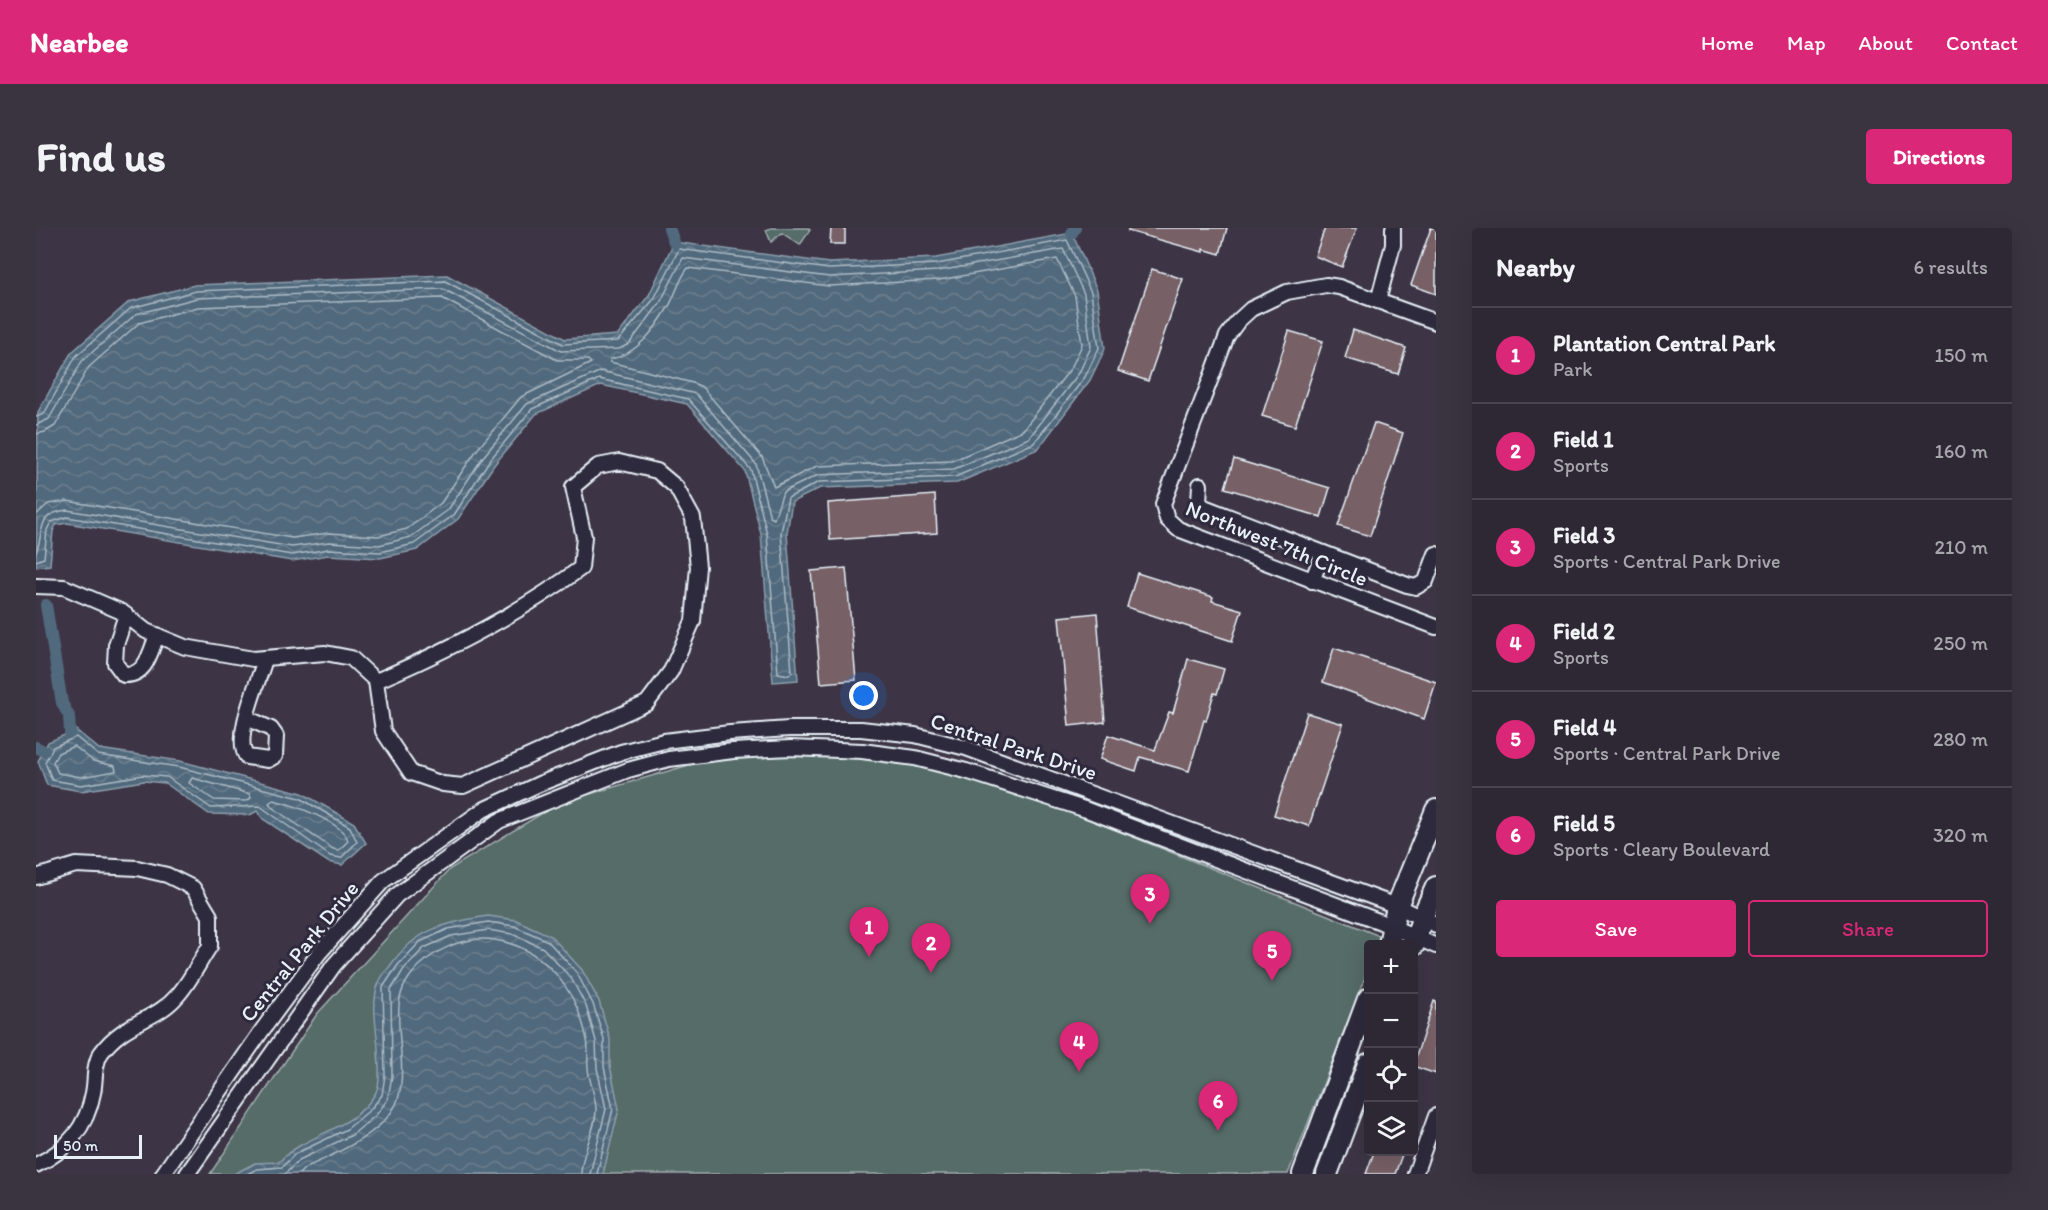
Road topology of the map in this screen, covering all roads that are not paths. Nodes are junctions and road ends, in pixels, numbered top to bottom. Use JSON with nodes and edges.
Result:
{"nodes":[{"id":1,"x":1393,"y":228,"type":"edge"},
{"id":2,"x":1378,"y":301,"type":"junction"},
{"id":3,"x":1436,"y":322,"type":"edge"},
{"id":4,"x":1200,"y":485,"type":"dead end"},
{"id":5,"x":1323,"y":553,"type":"junction"},
{"id":6,"x":1436,"y":554,"type":"edge"},
{"id":7,"x":1312,"y":581,"type":"junction"},
{"id":8,"x":36,"y":586,"type":"edge"},
{"id":9,"x":126,"y":615,"type":"junction"},
{"id":10,"x":1436,"y":627,"type":"edge"},
{"id":11,"x":157,"y":636,"type":"junction"},
{"id":12,"x":265,"y":658,"type":"junction"},
{"id":13,"x":376,"y":681,"type":"junction"},
{"id":14,"x":247,"y":718,"type":"dead end"},
{"id":15,"x":1436,"y":810,"type":"edge"},
{"id":16,"x":36,"y":877,"type":"edge"},
{"id":17,"x":1436,"y":887,"type":"edge"},
{"id":18,"x":1397,"y":906,"type":"junction"},
{"id":19,"x":1429,"y":921,"type":"edge"},
{"id":20,"x":1390,"y":936,"type":"edge"},
{"id":21,"x":1409,"y":940,"type":"edge"},
{"id":22,"x":1415,"y":940,"type":"edge"},
{"id":23,"x":1418,"y":942,"type":"edge"},
{"id":24,"x":1436,"y":946,"type":"edge"},
{"id":25,"x":1364,"y":1010,"type":"edge"},
{"id":26,"x":1364,"y":1075,"type":"edge"},
{"id":27,"x":1436,"y":1116,"type":"edge"},
{"id":28,"x":36,"y":1165,"type":"edge"},
{"id":29,"x":163,"y":1174,"type":"edge"},
{"id":30,"x":187,"y":1174,"type":"edge"},
{"id":31,"x":1303,"y":1174,"type":"edge"},
{"id":32,"x":1327,"y":1174,"type":"edge"},
{"id":33,"x":1415,"y":1174,"type":"edge"}],
"edges":[{"from":1,"to":2,"type":"street"},
{"from":2,"to":3,"type":"street","name":"Northwest 7th Circle"},
{"from":2,"to":7,"type":"street","name":"Northwest 7th Circle"},
{"from":4,"to":5,"type":"street"},
{"from":5,"to":6,"type":"street"},
{"from":5,"to":7,"type":"street"},
{"from":7,"to":10,"type":"street","name":"Northwest 7th Circle"},
{"from":8,"to":9,"type":"street"},
{"from":9,"to":11,"type":"street"},
{"from":9,"to":11,"type":"street"},
{"from":11,"to":12,"type":"street"},
{"from":12,"to":13,"type":"street"},
{"from":12,"to":14,"type":"street"},
{"from":13,"to":13,"type":"street"},
{"from":15,"to":18,"type":"street"},
{"from":16,"to":28,"type":"street"},
{"from":17,"to":19,"type":"street"},
{"from":18,"to":19,"type":"street","name":"Central Park Drive"},
{"from":18,"to":20,"type":"street"},
{"from":18,"to":29,"type":"street","name":"Central Park Drive"},
{"from":19,"to":22,"type":"street"},
{"from":20,"to":21,"type":"street","name":"Central Park Drive"},
{"from":20,"to":30,"type":"street","name":"Central Park Drive"},
{"from":23,"to":24,"type":"street","name":"Central Park Drive"},
{"from":25,"to":31,"type":"street"},
{"from":26,"to":32,"type":"street"},
{"from":27,"to":33,"type":"street"}]}
